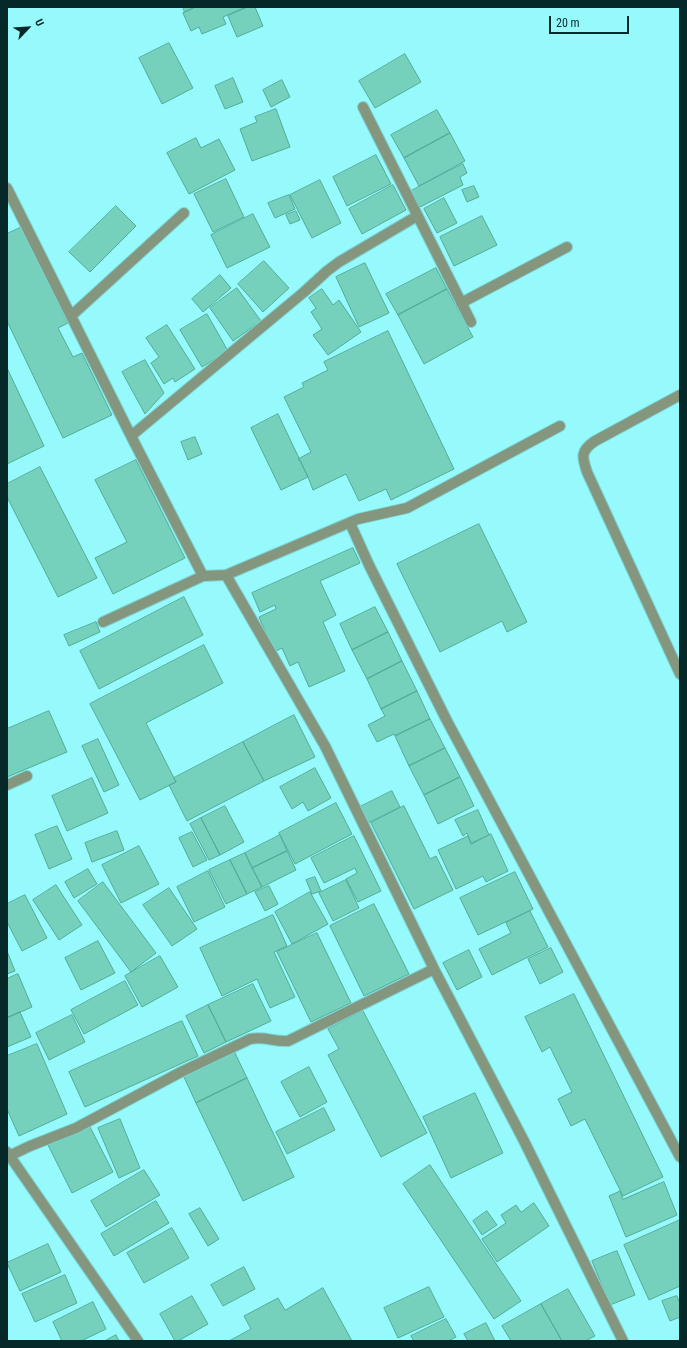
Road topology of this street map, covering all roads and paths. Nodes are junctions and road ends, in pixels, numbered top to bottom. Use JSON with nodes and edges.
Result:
{"nodes":[{"id":1,"x":363,"y":107,"type":"dead end"},
{"id":2,"x":7,"y":188,"type":"edge"},
{"id":3,"x":184,"y":213,"type":"dead end"},
{"id":4,"x":417,"y":216,"type":"junction"},
{"id":5,"x":567,"y":247,"type":"dead end"},
{"id":6,"x":461,"y":303,"type":"junction"},
{"id":7,"x":71,"y":316,"type":"junction"},
{"id":8,"x":471,"y":322,"type":"dead end"},
{"id":9,"x":680,"y":395,"type":"edge"},
{"id":10,"x":560,"y":426,"type":"dead end"},
{"id":11,"x":131,"y":436,"type":"junction"},
{"id":12,"x":350,"y":523,"type":"junction"},
{"id":13,"x":226,"y":575,"type":"junction"},
{"id":14,"x":203,"y":576,"type":"junction"},
{"id":15,"x":104,"y":622,"type":"dead end"},
{"id":16,"x":680,"y":674,"type":"edge"},
{"id":17,"x":27,"y":776,"type":"dead end"},
{"id":18,"x":7,"y":785,"type":"edge"},
{"id":19,"x":434,"y":969,"type":"junction"},
{"id":20,"x":8,"y":1155,"type":"edge"},
{"id":21,"x":680,"y":1157,"type":"edge"},
{"id":22,"x":138,"y":1341,"type":"edge"},
{"id":23,"x":623,"y":1341,"type":"edge"}],
"edges":[{"from":1,"to":4,"type":"street"},
{"from":2,"to":7,"type":"street"},
{"from":3,"to":7,"type":"street"},
{"from":4,"to":6,"type":"street"},
{"from":4,"to":11,"type":"street"},
{"from":5,"to":6,"type":"street"},
{"from":6,"to":8,"type":"street"},
{"from":7,"to":11,"type":"street"},
{"from":9,"to":16,"type":"street"},
{"from":10,"to":12,"type":"street"},
{"from":11,"to":14,"type":"street"},
{"from":12,"to":13,"type":"street"},
{"from":12,"to":21,"type":"street"},
{"from":13,"to":14,"type":"street"},
{"from":13,"to":19,"type":"street"},
{"from":14,"to":15,"type":"street"},
{"from":17,"to":18,"type":"street"},
{"from":19,"to":20,"type":"street"},
{"from":19,"to":23,"type":"street"},
{"from":20,"to":22,"type":"street"}]}
